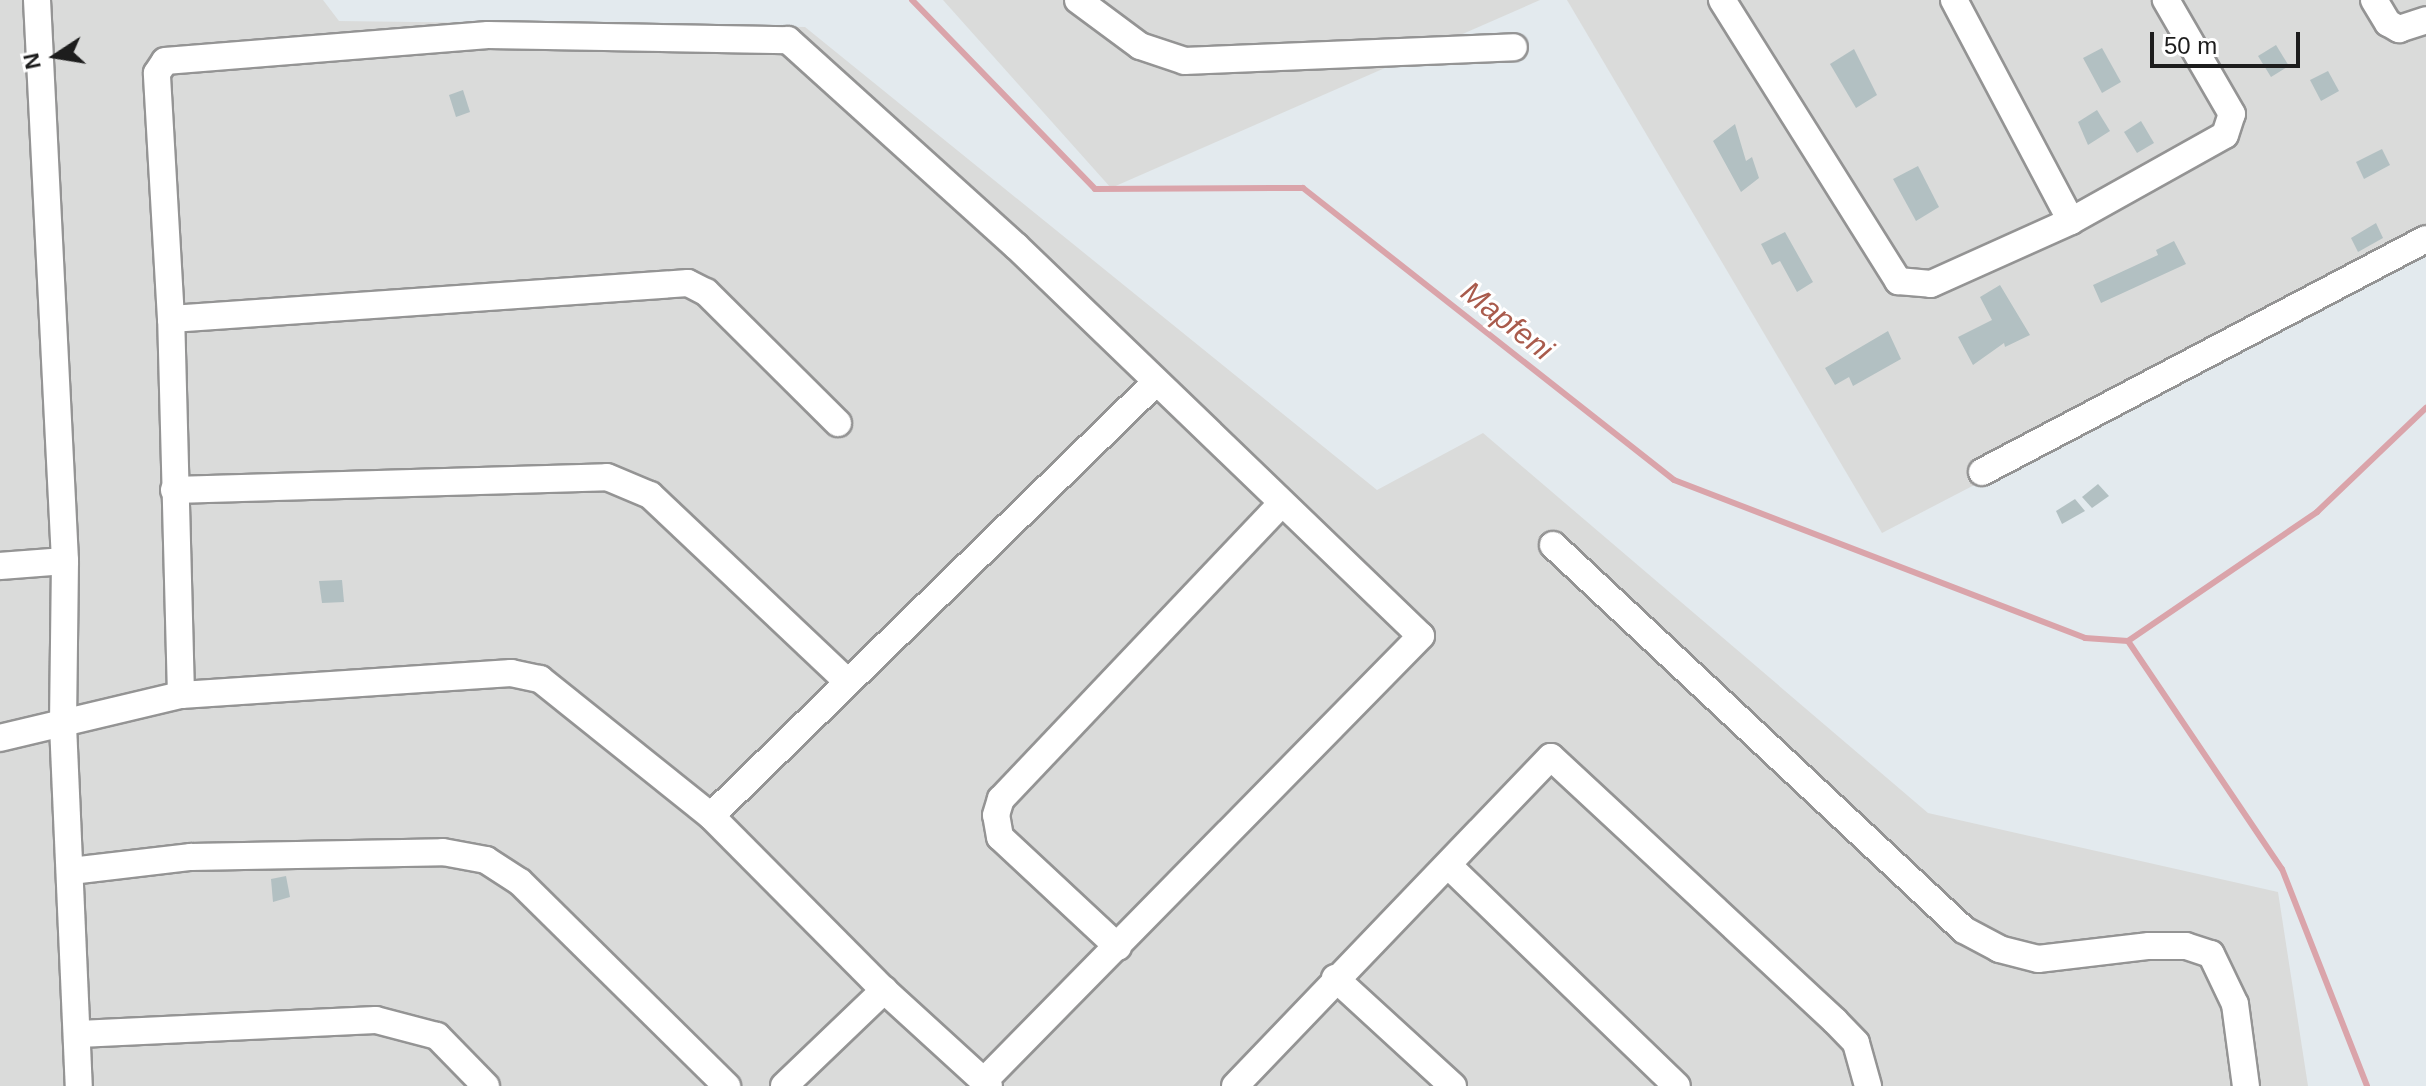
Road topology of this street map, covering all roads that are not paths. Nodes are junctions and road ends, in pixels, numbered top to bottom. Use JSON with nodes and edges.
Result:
{"nodes":[{"id":1,"x":37,"y":0,"type":"edge"},
{"id":2,"x":1078,"y":0,"type":"edge"},
{"id":3,"x":1722,"y":0,"type":"edge"},
{"id":4,"x":1954,"y":0,"type":"edge"},
{"id":5,"x":2166,"y":0,"type":"edge"},
{"id":6,"x":2374,"y":0,"type":"edge"},
{"id":7,"x":2426,"y":20,"type":"edge"},
{"id":8,"x":1514,"y":47,"type":"dead end"},
{"id":9,"x":2071,"y":221,"type":"junction"},
{"id":10,"x":2426,"y":239,"type":"edge"},
{"id":11,"x":171,"y":319,"type":"junction"},
{"id":12,"x":1154,"y":384,"type":"junction"},
{"id":13,"x":838,"y":423,"type":"dead end"},
{"id":14,"x":1982,"y":472,"type":"dead end"},
{"id":15,"x":174,"y":490,"type":"junction"},
{"id":16,"x":1281,"y":504,"type":"junction"},
{"id":17,"x":1553,"y":545,"type":"dead end"},
{"id":18,"x":65,"y":561,"type":"junction"},
{"id":19,"x":0,"y":566,"type":"edge"},
{"id":20,"x":847,"y":681,"type":"junction"},
{"id":21,"x":181,"y":695,"type":"junction"},
{"id":22,"x":63,"y":725,"type":"junction"},
{"id":23,"x":0,"y":738,"type":"edge"},
{"id":24,"x":711,"y":816,"type":"junction"},
{"id":25,"x":1448,"y":865,"type":"junction"},
{"id":26,"x":71,"y":871,"type":"junction"},
{"id":27,"x":1118,"y":947,"type":"junction"},
{"id":28,"x":1335,"y":978,"type":"junction"},
{"id":29,"x":884,"y":990,"type":"junction"},
{"id":30,"x":79,"y":1034,"type":"junction"},
{"id":31,"x":986,"y":1084,"type":"edge"},
{"id":32,"x":79,"y":1086,"type":"edge"},
{"id":33,"x":486,"y":1086,"type":"edge"},
{"id":34,"x":727,"y":1086,"type":"edge"},
{"id":35,"x":784,"y":1086,"type":"edge"},
{"id":36,"x":1235,"y":1086,"type":"edge"},
{"id":37,"x":1453,"y":1086,"type":"edge"},
{"id":38,"x":1677,"y":1086,"type":"edge"},
{"id":39,"x":1868,"y":1086,"type":"edge"},
{"id":40,"x":2246,"y":1086,"type":"edge"}],
"edges":[{"from":1,"to":18,"type":"street"},
{"from":2,"to":8,"type":"street"},
{"from":3,"to":9,"type":"street"},
{"from":4,"to":9,"type":"street"},
{"from":5,"to":9,"type":"street"},
{"from":6,"to":7,"type":"street"},
{"from":10,"to":14,"type":"street"},
{"from":11,"to":12,"type":"street"},
{"from":11,"to":13,"type":"street"},
{"from":11,"to":15,"type":"street"},
{"from":12,"to":16,"type":"street"},
{"from":12,"to":20,"type":"street"},
{"from":15,"to":20,"type":"street"},
{"from":15,"to":21,"type":"street"},
{"from":16,"to":27,"type":"street"},
{"from":16,"to":27,"type":"street"},
{"from":17,"to":40,"type":"street"},
{"from":18,"to":19,"type":"street"},
{"from":18,"to":22,"type":"street"},
{"from":20,"to":24,"type":"street"},
{"from":21,"to":22,"type":"street"},
{"from":21,"to":24,"type":"street"},
{"from":22,"to":23,"type":"street"},
{"from":22,"to":26,"type":"street"},
{"from":24,"to":29,"type":"street"},
{"from":25,"to":28,"type":"street"},
{"from":25,"to":38,"type":"street"},
{"from":25,"to":39,"type":"street"},
{"from":26,"to":30,"type":"street"},
{"from":26,"to":34,"type":"street"},
{"from":27,"to":31,"type":"street"},
{"from":28,"to":36,"type":"street"},
{"from":28,"to":37,"type":"street"},
{"from":29,"to":31,"type":"street"},
{"from":29,"to":35,"type":"street"},
{"from":30,"to":32,"type":"street"},
{"from":30,"to":33,"type":"street"}]}
